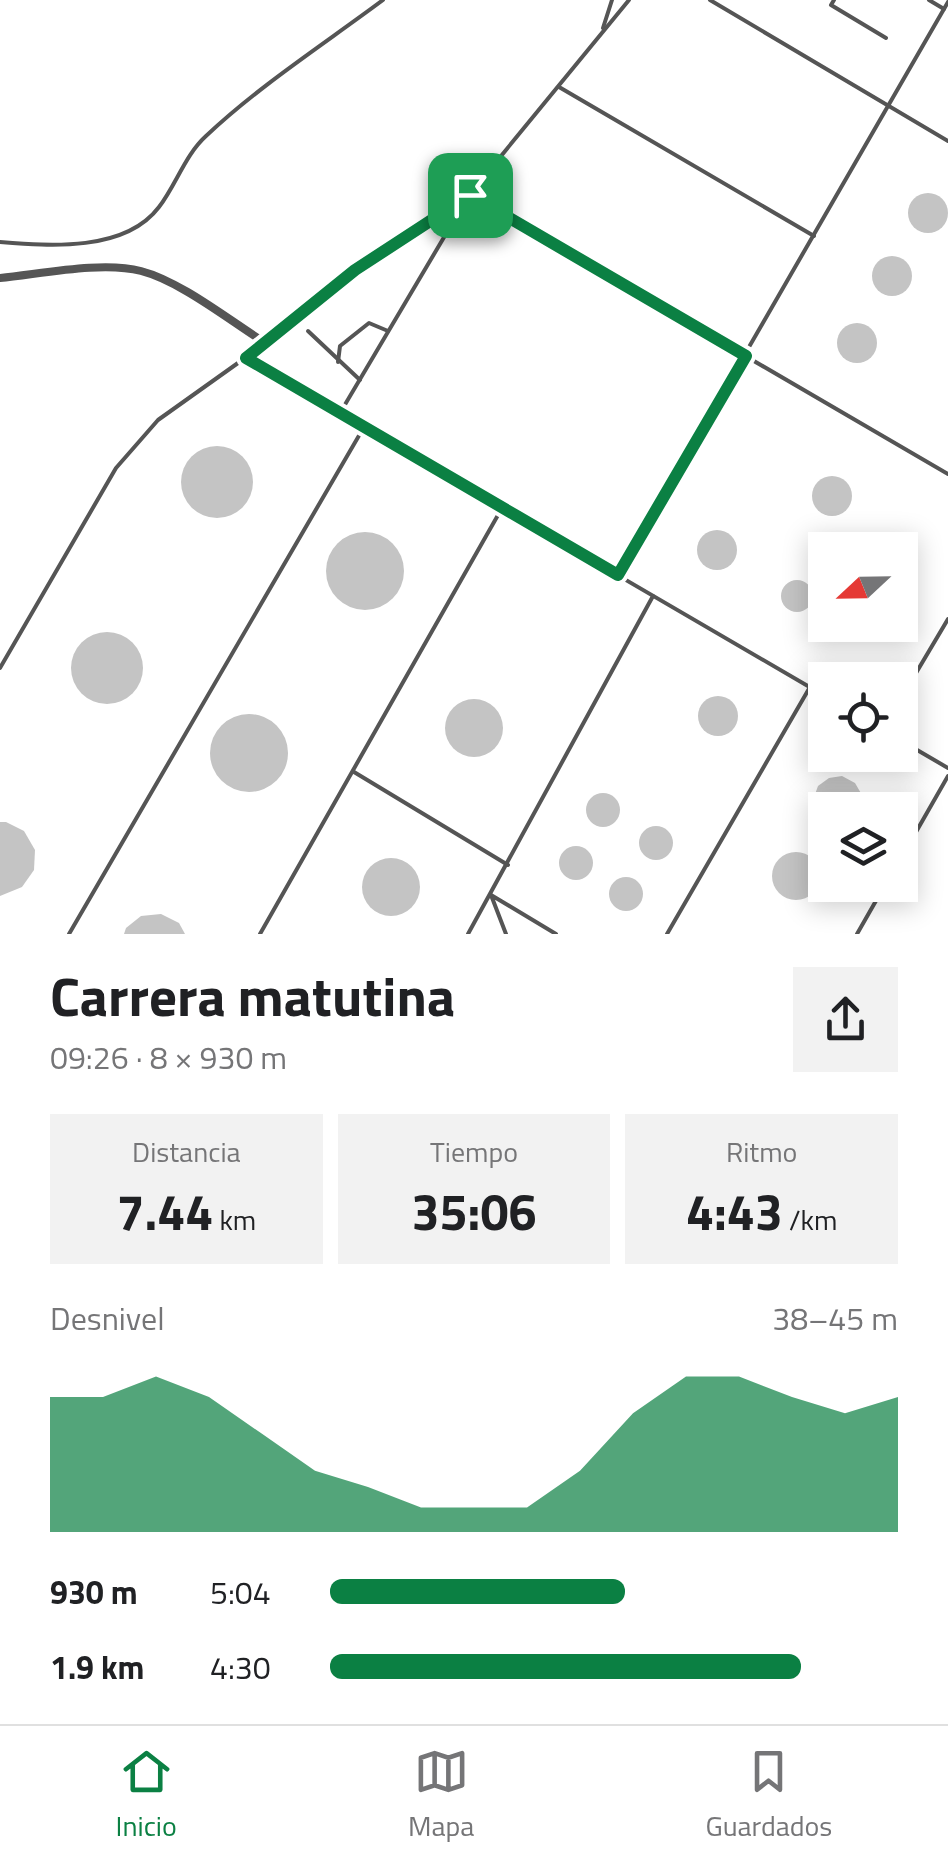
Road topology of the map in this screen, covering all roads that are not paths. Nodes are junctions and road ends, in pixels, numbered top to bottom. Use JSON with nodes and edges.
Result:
{"nodes":[{"id":1,"x":383,"y":0,"type":"edge"},
{"id":2,"x":612,"y":0,"type":"edge"},
{"id":3,"x":629,"y":0,"type":"edge"},
{"id":4,"x":710,"y":0,"type":"edge"},
{"id":5,"x":834,"y":0,"type":"edge"},
{"id":6,"x":929,"y":0,"type":"edge"},
{"id":7,"x":948,"y":2,"type":"edge"},
{"id":8,"x":944,"y":9,"type":"junction"},
{"id":9,"x":602,"y":32,"type":"junction"},
{"id":10,"x":886,"y":38,"type":"dead end"},
{"id":11,"x":557,"y":86,"type":"junction"},
{"id":12,"x":888,"y":106,"type":"junction"},
{"id":13,"x":948,"y":141,"type":"edge"},
{"id":14,"x":470,"y":195,"type":"junction"},
{"id":15,"x":814,"y":236,"type":"junction"},
{"id":16,"x":0,"y":242,"type":"edge"},
{"id":17,"x":0,"y":278,"type":"edge"},
{"id":18,"x":308,"y":331,"type":"dead end"},
{"id":19,"x":389,"y":331,"type":"junction"},
{"id":20,"x":264,"y":342,"type":"junction"},
{"id":21,"x":746,"y":356,"type":"junction"},
{"id":22,"x":246,"y":358,"type":"junction"},
{"id":23,"x":338,"y":362,"type":"junction"},
{"id":24,"x":360,"y":380,"type":"junction"},
{"id":25,"x":340,"y":413,"type":"junction"},
{"id":26,"x":364,"y":427,"type":"junction"},
{"id":27,"x":948,"y":474,"type":"edge"},
{"id":28,"x":502,"y":508,"type":"junction"},
{"id":29,"x":618,"y":575,"type":"junction"},
{"id":30,"x":654,"y":596,"type":"junction"},
{"id":31,"x":948,"y":619,"type":"edge"},
{"id":32,"x":0,"y":668,"type":"edge"},
{"id":33,"x":918,"y":670,"type":"edge"},
{"id":34,"x":808,"y":687,"type":"edge"},
{"id":35,"x":808,"y":691,"type":"edge"},
{"id":36,"x":918,"y":750,"type":"edge"},
{"id":37,"x":948,"y":768,"type":"edge"},
{"id":38,"x":354,"y":772,"type":"junction"},
{"id":39,"x":948,"y":776,"type":"edge"},
{"id":40,"x":918,"y":828,"type":"edge"},
{"id":41,"x":508,"y":864,"type":"junction"},
{"id":42,"x":491,"y":895,"type":"junction"},
{"id":43,"x":875,"y":902,"type":"edge"},
{"id":44,"x":69,"y":934,"type":"edge"},
{"id":45,"x":260,"y":934,"type":"edge"},
{"id":46,"x":468,"y":934,"type":"edge"},
{"id":47,"x":506,"y":934,"type":"edge"},
{"id":48,"x":556,"y":934,"type":"edge"},
{"id":49,"x":667,"y":934,"type":"edge"},
{"id":50,"x":857,"y":934,"type":"edge"}],
"edges":[{"from":1,"to":16,"type":"lane"},
{"from":2,"to":9,"type":"lane"},
{"from":3,"to":9,"type":"lane"},
{"from":4,"to":12,"type":"lane"},
{"from":5,"to":10,"type":"lane"},
{"from":6,"to":8,"type":"lane"},
{"from":7,"to":8,"type":"lane"},
{"from":8,"to":12,"type":"lane"},
{"from":9,"to":11,"type":"lane"},
{"from":11,"to":14,"type":"lane"},
{"from":11,"to":15,"type":"lane"},
{"from":12,"to":13,"type":"lane"},
{"from":12,"to":15,"type":"lane"},
{"from":14,"to":19,"type":"lane"},
{"from":14,"to":20,"type":"lane"},
{"from":14,"to":21,"type":"lane"},
{"from":15,"to":21,"type":"lane"},
{"from":17,"to":20,"type":"street"},
{"from":18,"to":23,"type":"lane"},
{"from":19,"to":23,"type":"lane"},
{"from":19,"to":24,"type":"lane"},
{"from":20,"to":22,"type":"lane"},
{"from":21,"to":27,"type":"lane"},
{"from":21,"to":29,"type":"lane"},
{"from":22,"to":25,"type":"lane"},
{"from":22,"to":32,"type":"lane"},
{"from":23,"to":24,"type":"lane"},
{"from":24,"to":25,"type":"lane"},
{"from":25,"to":26,"type":"lane"},
{"from":26,"to":28,"type":"lane"},
{"from":26,"to":44,"type":"lane"},
{"from":28,"to":29,"type":"lane"},
{"from":28,"to":38,"type":"lane"},
{"from":29,"to":30,"type":"lane"},
{"from":30,"to":34,"type":"lane"},
{"from":30,"to":41,"type":"lane"},
{"from":31,"to":33,"type":"lane"},
{"from":35,"to":49,"type":"lane"},
{"from":36,"to":37,"type":"lane"},
{"from":38,"to":41,"type":"lane"},
{"from":38,"to":45,"type":"lane"},
{"from":39,"to":40,"type":"lane"},
{"from":41,"to":42,"type":"lane"},
{"from":42,"to":46,"type":"lane"},
{"from":42,"to":47,"type":"lane"},
{"from":42,"to":48,"type":"lane"},
{"from":43,"to":50,"type":"lane"}]}
